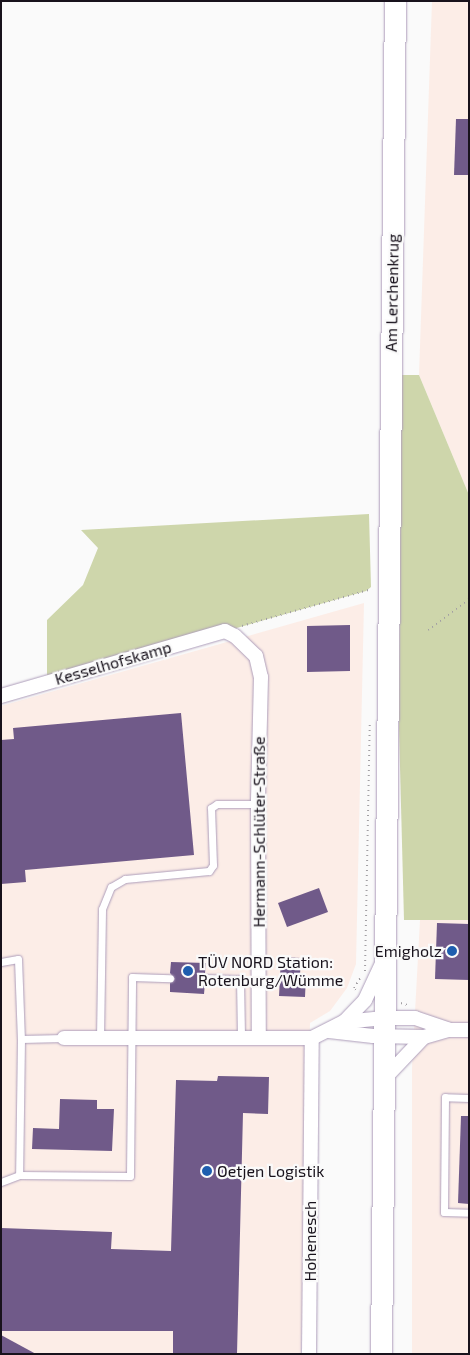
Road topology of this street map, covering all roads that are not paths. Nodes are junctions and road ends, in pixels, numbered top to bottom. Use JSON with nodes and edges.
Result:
{"nodes":[{"id":1,"x":395,"y":1,"type":"edge"},
{"id":2,"x":230,"y":634,"type":"joint"},
{"id":3,"x":1,"y":696,"type":"edge"},
{"id":4,"x":258,"y":804,"type":"junction"},
{"id":5,"x":384,"y":960,"type":"junction"},
{"id":6,"x":1,"y":962,"type":"edge"},
{"id":7,"x":170,"y":978,"type":"dead end"},
{"id":8,"x":205,"y":978,"type":"dead end"},
{"id":9,"x":344,"y":1022,"type":"junction"},
{"id":10,"x":384,"y":1027,"type":"junction"},
{"id":11,"x":449,"y":1030,"type":"junction"},
{"id":12,"x":469,"y":1030,"type":"edge"},
{"id":13,"x":329,"y":1031,"type":"junction"},
{"id":14,"x":424,"y":1037,"type":"junction"},
{"id":15,"x":64,"y":1038,"type":"joint"},
{"id":16,"x":100,"y":1038,"type":"junction"},
{"id":17,"x":131,"y":1038,"type":"junction"},
{"id":18,"x":241,"y":1038,"type":"junction"},
{"id":19,"x":259,"y":1038,"type":"junction"},
{"id":20,"x":312,"y":1038,"type":"junction"},
{"id":21,"x":21,"y":1039,"type":"junction"},
{"id":22,"x":383,"y":1080,"type":"junction"},
{"id":23,"x":469,"y":1098,"type":"edge"},
{"id":24,"x":19,"y":1175,"type":"junction"},
{"id":25,"x":1,"y":1182,"type":"edge"},
{"id":26,"x":469,"y":1213,"type":"edge"},
{"id":27,"x":309,"y":1354,"type":"edge"},
{"id":28,"x":381,"y":1354,"type":"edge"}],
"edges":[{"from":1,"to":5,"type":"main road","name":"Am Lerchenkrug"},
{"from":2,"to":3,"type":"street","name":"Kesselhofskamp"},
{"from":2,"to":4,"type":"street","name":"Hermann-Schlüter-Straße"},
{"from":4,"to":16,"type":"lane"},
{"from":4,"to":19,"type":"street","name":"Hermann-Schlüter-Straße"},
{"from":5,"to":9,"type":"street"},
{"from":5,"to":10,"type":"main road","name":"Am Lerchenkrug"},
{"from":6,"to":21,"type":"lane"},
{"from":7,"to":17,"type":"lane"},
{"from":8,"to":18,"type":"lane"},
{"from":9,"to":10,"type":"street"},
{"from":9,"to":13,"type":"street"},
{"from":10,"to":11,"type":"street"},
{"from":10,"to":13,"type":"street"},
{"from":10,"to":14,"type":"street"},
{"from":10,"to":22,"type":"main road","name":"Am Lerchenkrug"},
{"from":11,"to":12,"type":"street"},
{"from":11,"to":14,"type":"street"},
{"from":13,"to":20,"type":"street"},
{"from":14,"to":22,"type":"street"},
{"from":15,"to":16,"type":"street"},
{"from":15,"to":21,"type":"lane"},
{"from":16,"to":17,"type":"street"},
{"from":17,"to":18,"type":"street"},
{"from":17,"to":24,"type":"lane"},
{"from":18,"to":19,"type":"street"},
{"from":19,"to":20,"type":"street"},
{"from":20,"to":27,"type":"street","name":"Hohenesch"},
{"from":21,"to":24,"type":"lane"},
{"from":22,"to":28,"type":"main road","name":"Am Lerchenkrug"},
{"from":23,"to":26,"type":"lane"},
{"from":24,"to":25,"type":"lane"}]}
